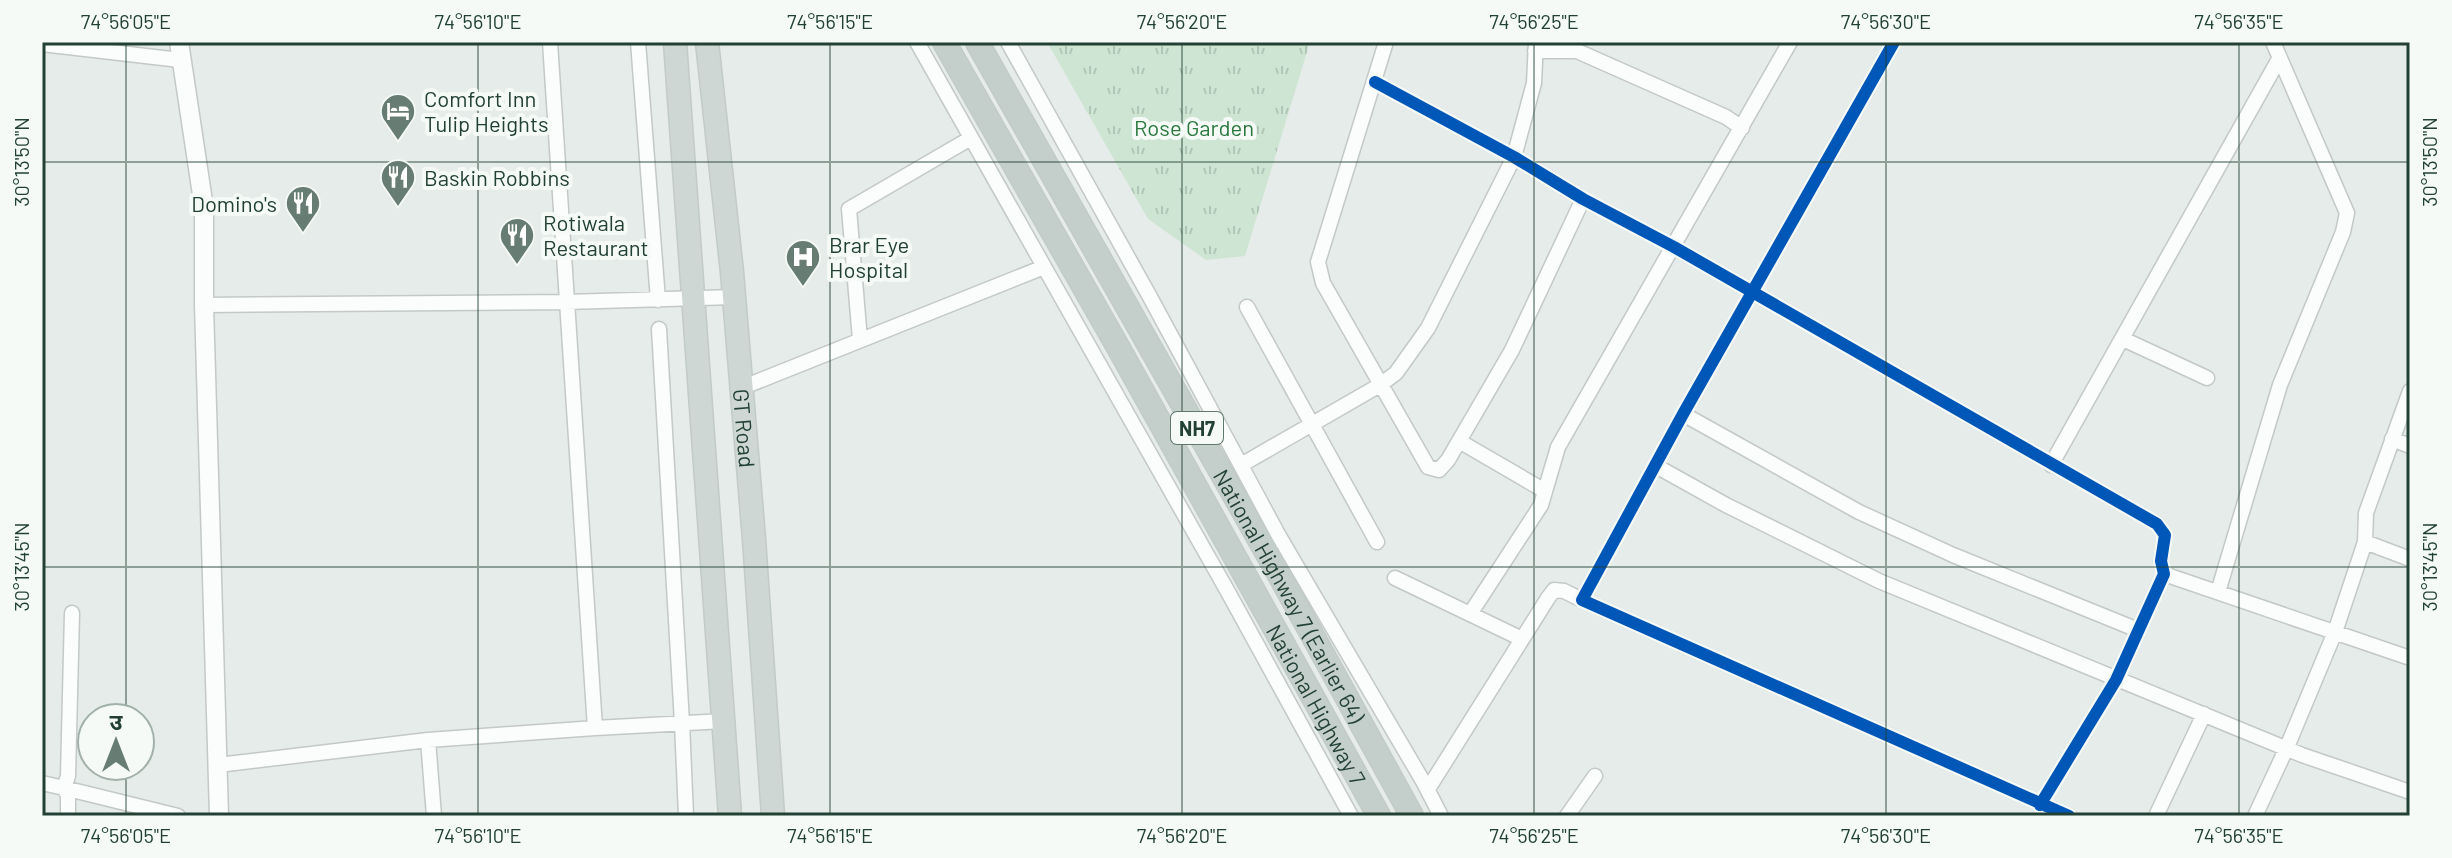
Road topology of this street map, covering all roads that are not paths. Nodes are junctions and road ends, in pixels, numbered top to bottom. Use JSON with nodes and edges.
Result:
{"nodes":[{"id":1,"x":550,"y":42,"type":"edge"},
{"id":2,"x":638,"y":42,"type":"edge"},
{"id":3,"x":675,"y":42,"type":"edge"},
{"id":4,"x":707,"y":42,"type":"edge"},
{"id":5,"x":917,"y":42,"type":"edge"},
{"id":6,"x":944,"y":42,"type":"edge"},
{"id":7,"x":977,"y":42,"type":"edge"},
{"id":8,"x":1008,"y":42,"type":"edge"},
{"id":9,"x":1386,"y":42,"type":"edge"},
{"id":10,"x":1790,"y":42,"type":"edge"},
{"id":11,"x":1894,"y":42,"type":"edge"},
{"id":12,"x":2273,"y":42,"type":"edge"},
{"id":13,"x":42,"y":44,"type":"edge"},
{"id":14,"x":1536,"y":46,"type":"edge"},
{"id":15,"x":179,"y":51,"type":"edge"},
{"id":16,"x":2279,"y":59,"type":"junction"},
{"id":17,"x":1375,"y":82,"type":"junction"},
{"id":18,"x":1742,"y":128,"type":"junction"},
{"id":19,"x":971,"y":138,"type":"junction"},
{"id":20,"x":1514,"y":157,"type":"junction"},
{"id":21,"x":1583,"y":199,"type":"junction"},
{"id":22,"x":1674,"y":247,"type":"junction"},
{"id":23,"x":1044,"y":267,"type":"junction"},
{"id":24,"x":1753,"y":293,"type":"junction"},
{"id":25,"x":734,"y":297,"type":"junction"},
{"id":26,"x":693,"y":299,"type":"junction"},
{"id":27,"x":658,"y":300,"type":"junction"},
{"id":28,"x":566,"y":302,"type":"junction"},
{"id":29,"x":204,"y":305,"type":"junction"},
{"id":30,"x":1247,"y":307,"type":"dead end"},
{"id":31,"x":659,"y":329,"type":"dead end"},
{"id":32,"x":2123,"y":339,"type":"junction"},
{"id":33,"x":860,"y":340,"type":"junction"},
{"id":34,"x":2207,"y":378,"type":"dead end"},
{"id":35,"x":1380,"y":385,"type":"junction"},
{"id":36,"x":741,"y":388,"type":"junction"},
{"id":37,"x":2410,"y":391,"type":"edge"},
{"id":38,"x":1683,"y":414,"type":"junction"},
{"id":39,"x":1312,"y":425,"type":"junction"},
{"id":40,"x":2392,"y":439,"type":"junction"},
{"id":41,"x":1459,"y":441,"type":"junction"},
{"id":42,"x":2410,"y":446,"type":"edge"},
{"id":43,"x":1241,"y":465,"type":"junction"},
{"id":44,"x":2051,"y":465,"type":"junction"},
{"id":45,"x":1656,"y":466,"type":"junction"},
{"id":46,"x":1545,"y":491,"type":"junction"},
{"id":47,"x":1377,"y":542,"type":"dead end"},
{"id":48,"x":2365,"y":542,"type":"junction"},
{"id":49,"x":2410,"y":559,"type":"edge"},
{"id":50,"x":2164,"y":574,"type":"junction"},
{"id":51,"x":1395,"y":578,"type":"dead end"},
{"id":52,"x":2218,"y":592,"type":"junction"},
{"id":53,"x":1254,"y":594,"type":"joint"},
{"id":54,"x":1582,"y":600,"type":"junction"},
{"id":55,"x":72,"y":613,"type":"dead end"},
{"id":56,"x":1470,"y":614,"type":"junction"},
{"id":57,"x":2138,"y":630,"type":"junction"},
{"id":58,"x":2335,"y":632,"type":"junction"},
{"id":59,"x":1522,"y":639,"type":"junction"},
{"id":60,"x":2410,"y":658,"type":"edge"},
{"id":61,"x":2116,"y":680,"type":"junction"},
{"id":62,"x":2204,"y":714,"type":"junction"},
{"id":63,"x":724,"y":721,"type":"junction"},
{"id":64,"x":682,"y":723,"type":"junction"},
{"id":65,"x":595,"y":728,"type":"junction"},
{"id":66,"x":428,"y":740,"type":"junction"},
{"id":67,"x":2287,"y":747,"type":"junction"},
{"id":68,"x":218,"y":765,"type":"junction"},
{"id":69,"x":1595,"y":776,"type":"dead end"},
{"id":70,"x":42,"y":783,"type":"edge"},
{"id":71,"x":64,"y":788,"type":"junction"},
{"id":72,"x":1428,"y":789,"type":"junction"},
{"id":73,"x":2410,"y":792,"type":"edge"},
{"id":74,"x":2040,"y":805,"type":"junction"},
{"id":75,"x":68,"y":816,"type":"edge"},
{"id":76,"x":178,"y":816,"type":"edge"},
{"id":77,"x":219,"y":816,"type":"edge"},
{"id":78,"x":434,"y":816,"type":"edge"},
{"id":79,"x":686,"y":816,"type":"edge"},
{"id":80,"x":730,"y":816,"type":"edge"},
{"id":81,"x":773,"y":816,"type":"edge"},
{"id":82,"x":1351,"y":816,"type":"edge"},
{"id":83,"x":1379,"y":816,"type":"edge"},
{"id":84,"x":1412,"y":816,"type":"edge"},
{"id":85,"x":1441,"y":816,"type":"edge"},
{"id":86,"x":1567,"y":816,"type":"edge"},
{"id":87,"x":2069,"y":816,"type":"edge"},
{"id":88,"x":2156,"y":816,"type":"edge"},
{"id":89,"x":2255,"y":816,"type":"edge"}],
"edges":[{"from":1,"to":28,"type":"street"},
{"from":2,"to":27,"type":"street"},
{"from":3,"to":26,"type":"main road","name":"GT Road"},
{"from":4,"to":25,"type":"main road","name":"GT Road"},
{"from":5,"to":19,"type":"street"},
{"from":6,"to":53,"type":"highway","name":"National Highway 7 (Earlier 64)","number":"NH7"},
{"from":7,"to":84,"type":"highway","name":"National Highway 7 (Earlier 64)","number":"NH7"},
{"from":8,"to":43,"type":"street"},
{"from":9,"to":17,"type":"street"},
{"from":10,"to":18,"type":"street"},
{"from":11,"to":24,"type":"street"},
{"from":12,"to":16,"type":"street"},
{"from":13,"to":15,"type":"street"},
{"from":14,"to":18,"type":"street"},
{"from":14,"to":20,"type":"street"},
{"from":15,"to":29,"type":"street"},
{"from":16,"to":32,"type":"street"},
{"from":16,"to":52,"type":"street"},
{"from":17,"to":20,"type":"street"},
{"from":17,"to":35,"type":"street"},
{"from":18,"to":22,"type":"street"},
{"from":19,"to":23,"type":"street"},
{"from":19,"to":33,"type":"street"},
{"from":20,"to":21,"type":"street"},
{"from":20,"to":35,"type":"street"},
{"from":21,"to":22,"type":"street"},
{"from":21,"to":41,"type":"street"},
{"from":22,"to":24,"type":"street"},
{"from":22,"to":46,"type":"street"},
{"from":23,"to":33,"type":"street"},
{"from":23,"to":82,"type":"street"},
{"from":24,"to":38,"type":"street"},
{"from":24,"to":44,"type":"street"},
{"from":25,"to":26,"type":"street"},
{"from":25,"to":36,"type":"main road","name":"GT Road"},
{"from":26,"to":27,"type":"street"},
{"from":26,"to":63,"type":"main road","name":"GT Road"},
{"from":27,"to":28,"type":"street"},
{"from":28,"to":29,"type":"street"},
{"from":28,"to":65,"type":"street"},
{"from":29,"to":68,"type":"street"},
{"from":30,"to":39,"type":"street"},
{"from":31,"to":64,"type":"street"},
{"from":32,"to":34,"type":"street"},
{"from":32,"to":44,"type":"street"},
{"from":33,"to":36,"type":"street"},
{"from":35,"to":39,"type":"street"},
{"from":35,"to":41,"type":"street"},
{"from":36,"to":81,"type":"main road","name":"GT Road"},
{"from":37,"to":40,"type":"street"},
{"from":38,"to":45,"type":"street"},
{"from":38,"to":57,"type":"street"},
{"from":39,"to":43,"type":"street"},
{"from":39,"to":47,"type":"street"},
{"from":40,"to":42,"type":"street"},
{"from":40,"to":48,"type":"street"},
{"from":41,"to":46,"type":"street"},
{"from":43,"to":72,"type":"street"},
{"from":44,"to":50,"type":"street"},
{"from":45,"to":54,"type":"street"},
{"from":45,"to":61,"type":"street"},
{"from":46,"to":56,"type":"street"},
{"from":48,"to":49,"type":"street"},
{"from":48,"to":58,"type":"street"},
{"from":50,"to":52,"type":"street"},
{"from":50,"to":57,"type":"street"},
{"from":51,"to":56,"type":"street"},
{"from":52,"to":58,"type":"street"},
{"from":53,"to":83,"type":"highway","name":"National Highway 7","number":"NH7"},
{"from":54,"to":59,"type":"street"},
{"from":54,"to":74,"type":"street"},
{"from":55,"to":71,"type":"street"},
{"from":56,"to":59,"type":"street"},
{"from":57,"to":61,"type":"street"},
{"from":58,"to":60,"type":"street"},
{"from":58,"to":67,"type":"street"},
{"from":59,"to":72,"type":"street"},
{"from":61,"to":62,"type":"street"},
{"from":61,"to":74,"type":"street"},
{"from":62,"to":67,"type":"street"},
{"from":62,"to":88,"type":"street"},
{"from":63,"to":64,"type":"street"},
{"from":63,"to":80,"type":"main road","name":"GT Road"},
{"from":64,"to":65,"type":"street"},
{"from":64,"to":79,"type":"street"},
{"from":65,"to":66,"type":"street"},
{"from":66,"to":68,"type":"street"},
{"from":66,"to":78,"type":"street"},
{"from":67,"to":73,"type":"street"},
{"from":67,"to":89,"type":"street"},
{"from":68,"to":77,"type":"street"},
{"from":69,"to":86,"type":"street"},
{"from":70,"to":71,"type":"street"},
{"from":71,"to":75,"type":"street"},
{"from":71,"to":76,"type":"street"},
{"from":72,"to":85,"type":"street"},
{"from":74,"to":87,"type":"street"}]}
